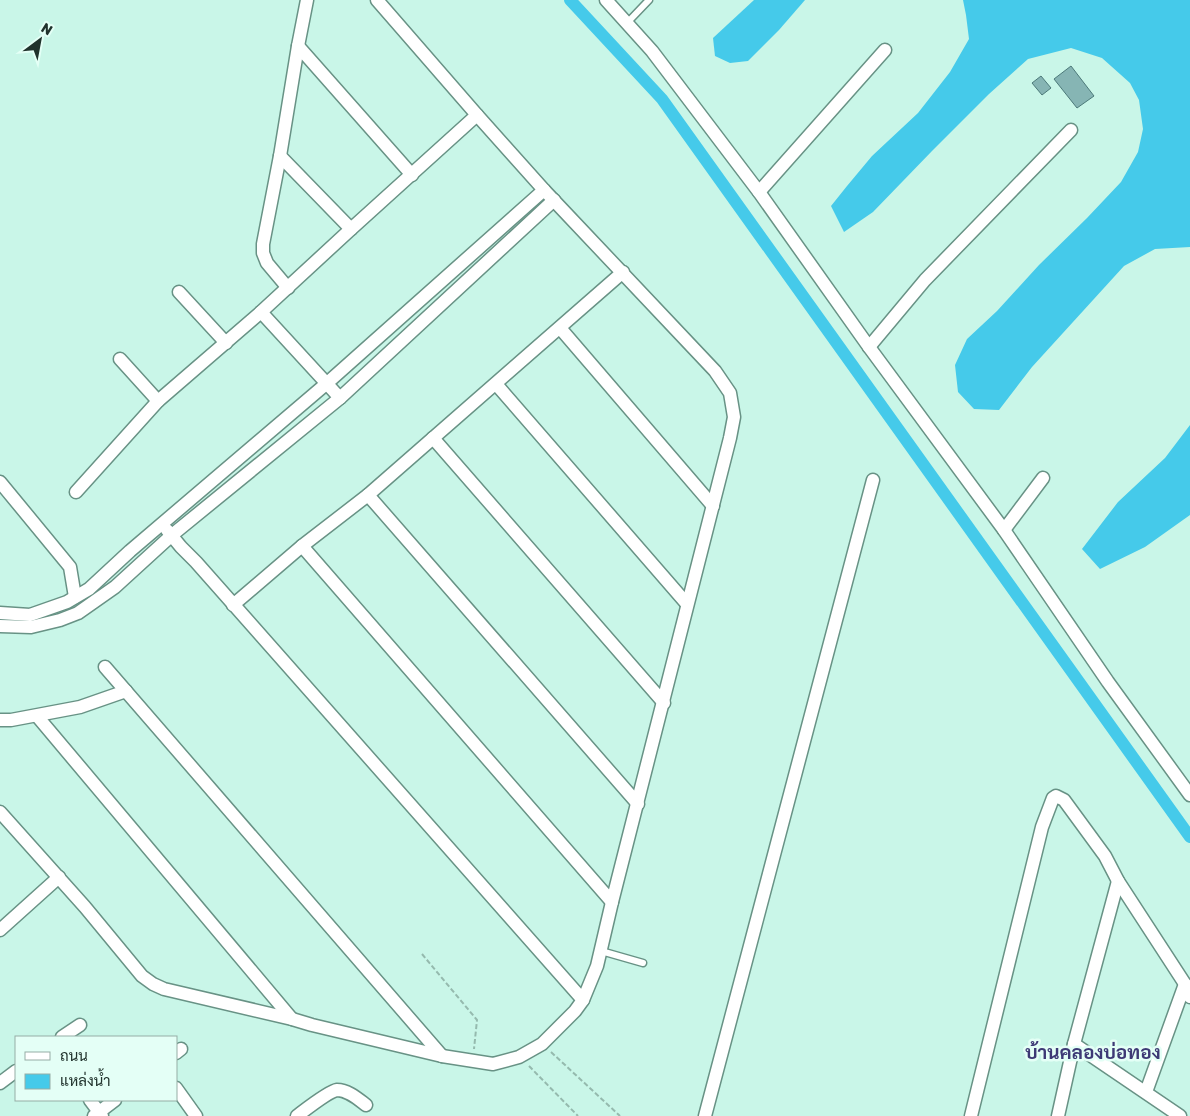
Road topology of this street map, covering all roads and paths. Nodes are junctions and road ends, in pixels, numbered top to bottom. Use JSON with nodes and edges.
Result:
{"nodes":[{"id":1,"x":308,"y":0,"type":"edge"},
{"id":2,"x":377,"y":0,"type":"edge"},
{"id":3,"x":606,"y":0,"type":"edge"},
{"id":4,"x":649,"y":0,"type":"edge"},
{"id":5,"x":627,"y":22,"type":"junction"},
{"id":6,"x":298,"y":46,"type":"junction"},
{"id":7,"x":885,"y":50,"type":"dead end"},
{"id":8,"x":478,"y":116,"type":"junction"},
{"id":9,"x":1070,"y":130,"type":"dead end"},
{"id":10,"x":280,"y":156,"type":"junction"},
{"id":11,"x":412,"y":175,"type":"junction"},
{"id":12,"x":544,"y":190,"type":"junction"},
{"id":13,"x":759,"y":192,"type":"junction"},
{"id":14,"x":554,"y":200,"type":"junction"},
{"id":15,"x":351,"y":229,"type":"junction"},
{"id":16,"x":623,"y":272,"type":"junction"},
{"id":17,"x":288,"y":288,"type":"junction"},
{"id":18,"x":179,"y":292,"type":"dead end"},
{"id":19,"x":261,"y":312,"type":"junction"},
{"id":20,"x":560,"y":328,"type":"junction"},
{"id":21,"x":226,"y":342,"type":"junction"},
{"id":22,"x":869,"y":347,"type":"junction"},
{"id":23,"x":120,"y":359,"type":"dead end"},
{"id":24,"x":326,"y":384,"type":"junction"},
{"id":25,"x":496,"y":384,"type":"junction"},
{"id":26,"x":340,"y":398,"type":"junction"},
{"id":27,"x":158,"y":401,"type":"junction"},
{"id":28,"x":432,"y":438,"type":"junction"},
{"id":29,"x":1043,"y":478,"type":"dead end"},
{"id":30,"x":873,"y":480,"type":"dead end"},
{"id":31,"x":0,"y":482,"type":"edge"},
{"id":32,"x":76,"y":492,"type":"dead end"},
{"id":33,"x":368,"y":495,"type":"junction"},
{"id":34,"x":713,"y":506,"type":"junction"},
{"id":35,"x":162,"y":524,"type":"junction"},
{"id":36,"x":1004,"y":530,"type":"junction"},
{"id":37,"x":172,"y":535,"type":"junction"},
{"id":38,"x":302,"y":546,"type":"junction"},
{"id":39,"x":75,"y":597,"type":"junction"},
{"id":40,"x":688,"y":604,"type":"junction"},
{"id":41,"x":233,"y":605,"type":"junction"},
{"id":42,"x":0,"y":613,"type":"edge"},
{"id":43,"x":0,"y":626,"type":"edge"},
{"id":44,"x":105,"y":667,"type":"dead end"},
{"id":45,"x":126,"y":691,"type":"junction"},
{"id":46,"x":664,"y":703,"type":"junction"},
{"id":47,"x":37,"y":716,"type":"junction"},
{"id":48,"x":0,"y":720,"type":"edge"},
{"id":49,"x":1190,"y":795,"type":"edge"},
{"id":50,"x":638,"y":804,"type":"junction"},
{"id":51,"x":0,"y":812,"type":"edge"},
{"id":52,"x":59,"y":877,"type":"junction"},
{"id":53,"x":1118,"y":881,"type":"junction"},
{"id":54,"x":612,"y":902,"type":"junction"},
{"id":55,"x":0,"y":930,"type":"edge"},
{"id":56,"x":601,"y":951,"type":"junction"},
{"id":57,"x":422,"y":954,"type":"dead end"},
{"id":58,"x":643,"y":963,"type":"dead end"},
{"id":59,"x":1185,"y":984,"type":"junction"},
{"id":60,"x":1190,"y":997,"type":"edge"},
{"id":61,"x":583,"y":1000,"type":"junction"},
{"id":62,"x":292,"y":1019,"type":"junction"},
{"id":63,"x":80,"y":1025,"type":"dead end"},
{"id":64,"x":64,"y":1036,"type":"edge"},
{"id":65,"x":542,"y":1044,"type":"junction"},
{"id":66,"x":1074,"y":1044,"type":"junction"},
{"id":67,"x":442,"y":1056,"type":"junction"},
{"id":68,"x":519,"y":1057,"type":"junction"},
{"id":69,"x":473,"y":1061,"type":"junction"},
{"id":70,"x":15,"y":1072,"type":"edge"},
{"id":71,"x":2,"y":1078,"type":"edge"},
{"id":72,"x":178,"y":1091,"type":"edge"},
{"id":73,"x":1146,"y":1092,"type":"junction"},
{"id":74,"x":91,"y":1101,"type":"edge"},
{"id":75,"x":114,"y":1101,"type":"edge"},
{"id":76,"x":366,"y":1105,"type":"dead end"},
{"id":77,"x":98,"y":1115,"type":"edge"},
{"id":78,"x":196,"y":1116,"type":"edge"},
{"id":79,"x":297,"y":1116,"type":"edge"},
{"id":80,"x":578,"y":1116,"type":"edge"},
{"id":81,"x":620,"y":1116,"type":"edge"},
{"id":82,"x":705,"y":1116,"type":"edge"},
{"id":83,"x":971,"y":1116,"type":"edge"},
{"id":84,"x":1058,"y":1116,"type":"edge"},
{"id":85,"x":1180,"y":1116,"type":"edge"}],
"edges":[{"from":1,"to":6,"type":"street"},
{"from":2,"to":8,"type":"street"},
{"from":3,"to":5,"type":"street"},
{"from":4,"to":5,"type":"lane"},
{"from":5,"to":13,"type":"street"},
{"from":6,"to":10,"type":"street"},
{"from":6,"to":11,"type":"street"},
{"from":7,"to":13,"type":"street"},
{"from":8,"to":11,"type":"street"},
{"from":8,"to":12,"type":"street"},
{"from":9,"to":22,"type":"street"},
{"from":10,"to":15,"type":"street"},
{"from":10,"to":17,"type":"street"},
{"from":11,"to":15,"type":"street"},
{"from":12,"to":14,"type":"street"},
{"from":12,"to":24,"type":"street"},
{"from":13,"to":22,"type":"street"},
{"from":14,"to":16,"type":"street"},
{"from":14,"to":26,"type":"street"},
{"from":15,"to":17,"type":"street"},
{"from":16,"to":20,"type":"street"},
{"from":16,"to":34,"type":"street"},
{"from":17,"to":19,"type":"street"},
{"from":18,"to":21,"type":"street"},
{"from":19,"to":21,"type":"street"},
{"from":19,"to":24,"type":"street"},
{"from":20,"to":25,"type":"street"},
{"from":20,"to":34,"type":"street"},
{"from":21,"to":27,"type":"street"},
{"from":22,"to":36,"type":"street"},
{"from":23,"to":27,"type":"street"},
{"from":24,"to":26,"type":"street"},
{"from":24,"to":35,"type":"street"},
{"from":25,"to":28,"type":"street"},
{"from":25,"to":40,"type":"street"},
{"from":26,"to":37,"type":"street"},
{"from":27,"to":32,"type":"street"},
{"from":28,"to":33,"type":"street"},
{"from":28,"to":46,"type":"street"},
{"from":29,"to":36,"type":"street"},
{"from":30,"to":82,"type":"street"},
{"from":31,"to":39,"type":"street"},
{"from":33,"to":38,"type":"street"},
{"from":33,"to":50,"type":"street"},
{"from":34,"to":40,"type":"street"},
{"from":35,"to":37,"type":"street"},
{"from":35,"to":39,"type":"street"},
{"from":36,"to":49,"type":"street"},
{"from":37,"to":41,"type":"street"},
{"from":37,"to":43,"type":"street"},
{"from":38,"to":41,"type":"street"},
{"from":38,"to":54,"type":"street"},
{"from":39,"to":42,"type":"street"},
{"from":40,"to":46,"type":"street"},
{"from":41,"to":61,"type":"street"},
{"from":44,"to":45,"type":"street"},
{"from":45,"to":47,"type":"street"},
{"from":45,"to":67,"type":"street"},
{"from":46,"to":50,"type":"street"},
{"from":47,"to":48,"type":"street"},
{"from":47,"to":62,"type":"street"},
{"from":50,"to":54,"type":"street"},
{"from":51,"to":52,"type":"street"},
{"from":52,"to":55,"type":"street"},
{"from":52,"to":62,"type":"street"},
{"from":53,"to":59,"type":"street"},
{"from":53,"to":66,"type":"street"},
{"from":53,"to":83,"type":"street"},
{"from":54,"to":56,"type":"street"},
{"from":56,"to":58,"type":"lane"},
{"from":56,"to":61,"type":"street"},
{"from":57,"to":69,"type":"path"},
{"from":59,"to":60,"type":"street"},
{"from":59,"to":73,"type":"street"},
{"from":61,"to":65,"type":"street"},
{"from":62,"to":67,"type":"street"},
{"from":63,"to":64,"type":"street"},
{"from":65,"to":68,"type":"street"},
{"from":65,"to":81,"type":"path"},
{"from":66,"to":73,"type":"street"},
{"from":66,"to":84,"type":"street"},
{"from":67,"to":69,"type":"street"},
{"from":68,"to":69,"type":"street"},
{"from":68,"to":80,"type":"path"},
{"from":70,"to":71,"type":"street"},
{"from":72,"to":78,"type":"street"},
{"from":73,"to":85,"type":"street"},
{"from":74,"to":77,"type":"street"},
{"from":75,"to":77,"type":"street"},
{"from":76,"to":79,"type":"street"}]}
